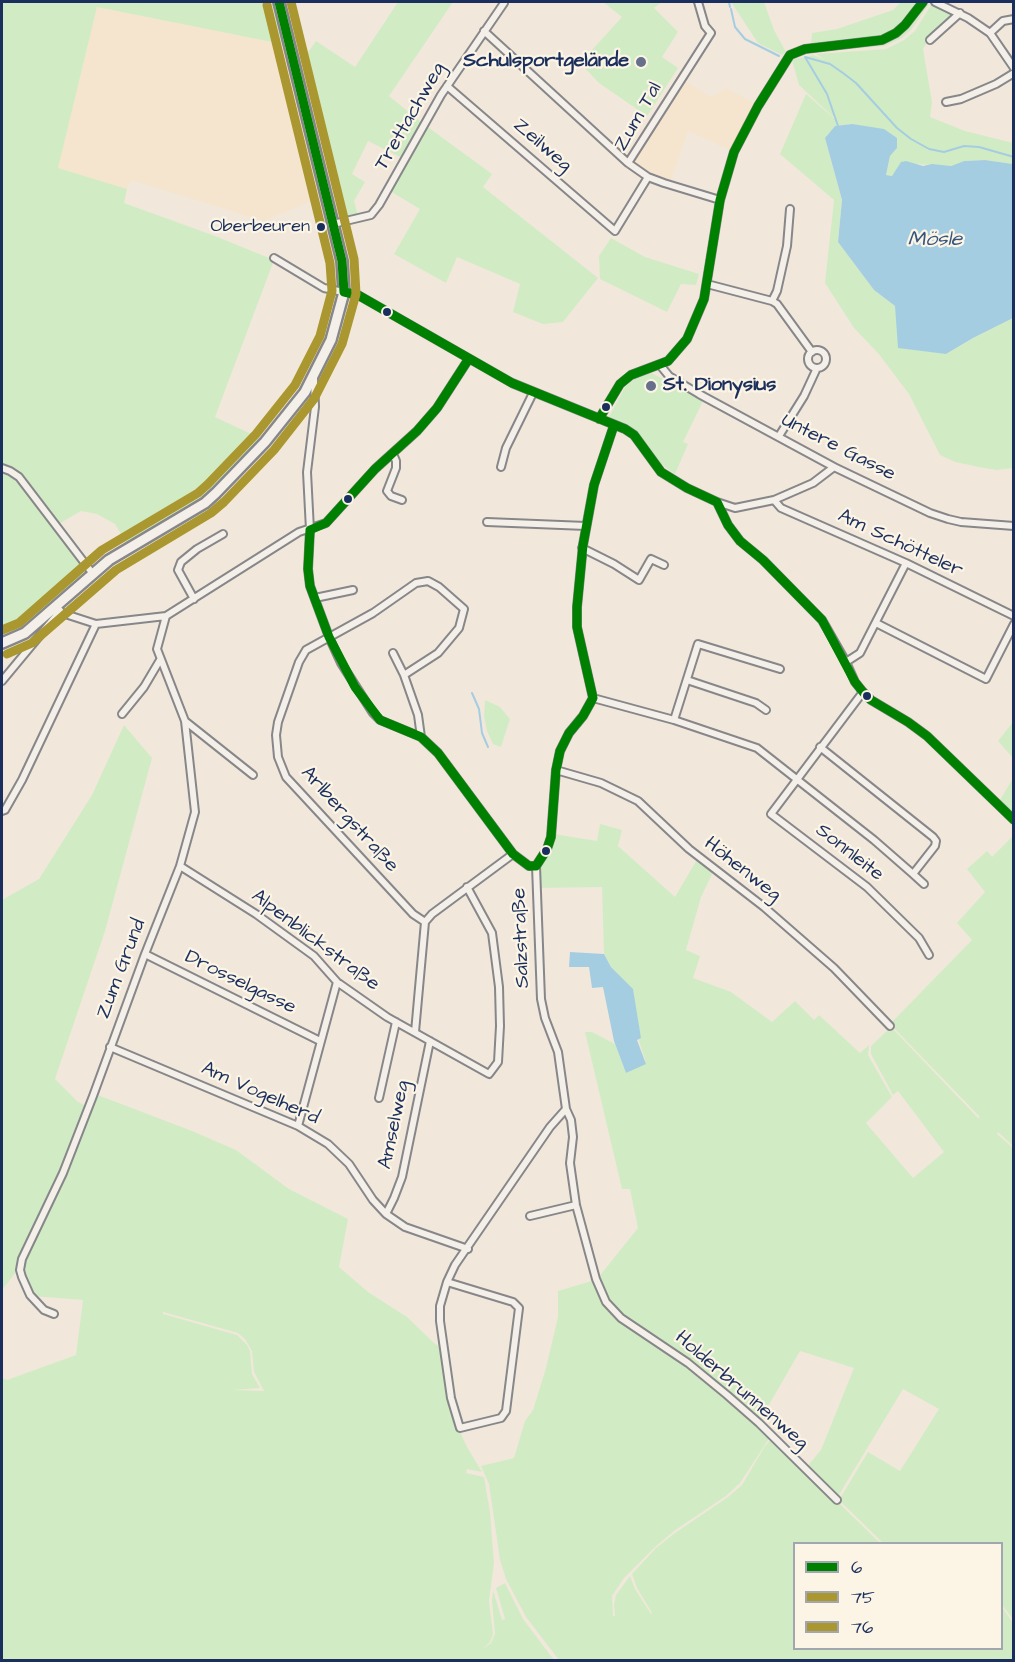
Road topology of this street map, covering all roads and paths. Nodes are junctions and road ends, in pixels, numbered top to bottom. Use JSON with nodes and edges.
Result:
{"nodes":[{"id":1,"x":279,"y":2,"type":"edge"},
{"id":2,"x":698,"y":2,"type":"edge"},
{"id":3,"x":923,"y":2,"type":"edge"},
{"id":4,"x":935,"y":2,"type":"edge"},
{"id":5,"x":504,"y":3,"type":"dead end"},
{"id":6,"x":960,"y":13,"type":"junction"},
{"id":7,"x":1014,"y":19,"type":"edge"},
{"id":8,"x":484,"y":32,"type":"junction"},
{"id":9,"x":990,"y":33,"type":"junction"},
{"id":10,"x":930,"y":40,"type":"dead end"},
{"id":11,"x":1014,"y":70,"type":"edge"},
{"id":12,"x":447,"y":86,"type":"junction"},
{"id":13,"x":946,"y":102,"type":"dead end"},
{"id":14,"x":628,"y":163,"type":"junction"},
{"id":15,"x":648,"y":177,"type":"junction"},
{"id":16,"x":720,"y":200,"type":"junction"},
{"id":17,"x":790,"y":209,"type":"dead end"},
{"id":18,"x":333,"y":224,"type":"junction"},
{"id":19,"x":274,"y":258,"type":"dead end"},
{"id":20,"x":707,"y":284,"type":"junction"},
{"id":21,"x":344,"y":292,"type":"junction"},
{"id":22,"x":772,"y":301,"type":"junction"},
{"id":23,"x":812,"y":352,"type":"junction"},
{"id":24,"x":468,"y":360,"type":"junction"},
{"id":25,"x":660,"y":365,"type":"junction"},
{"id":26,"x":817,"y":368,"type":"junction"},
{"id":27,"x":314,"y":377,"type":"junction"},
{"id":28,"x":533,"y":393,"type":"junction"},
{"id":29,"x":600,"y":419,"type":"junction"},
{"id":30,"x":614,"y":425,"type":"junction"},
{"id":31,"x":779,"y":436,"type":"junction"},
{"id":32,"x":393,"y":454,"type":"junction"},
{"id":33,"x":501,"y":467,"type":"dead end"},
{"id":34,"x":834,"y":467,"type":"junction"},
{"id":35,"x":2,"y":468,"type":"edge"},
{"id":36,"x":402,"y":500,"type":"dead end"},
{"id":37,"x":774,"y":500,"type":"junction"},
{"id":38,"x":717,"y":502,"type":"junction"},
{"id":39,"x":487,"y":522,"type":"dead end"},
{"id":40,"x":586,"y":526,"type":"junction"},
{"id":41,"x":1014,"y":526,"type":"edge"},
{"id":42,"x":310,"y":530,"type":"junction"},
{"id":43,"x":223,"y":534,"type":"dead end"},
{"id":44,"x":582,"y":548,"type":"junction"},
{"id":45,"x":906,"y":563,"type":"junction"},
{"id":46,"x":664,"y":565,"type":"dead end"},
{"id":47,"x":93,"y":574,"type":"junction"},
{"id":48,"x":354,"y":590,"type":"dead end"},
{"id":49,"x":315,"y":598,"type":"junction"},
{"id":50,"x":194,"y":599,"type":"junction"},
{"id":51,"x":57,"y":607,"type":"junction"},
{"id":52,"x":166,"y":616,"type":"junction"},
{"id":53,"x":1014,"y":616,"type":"edge"},
{"id":54,"x":876,"y":623,"type":"junction"},
{"id":55,"x":96,"y":624,"type":"junction"},
{"id":56,"x":1014,"y":624,"type":"edge"},
{"id":57,"x":329,"y":637,"type":"junction"},
{"id":58,"x":2,"y":643,"type":"edge"},
{"id":59,"x":393,"y":653,"type":"dead end"},
{"id":60,"x":160,"y":660,"type":"junction"},
{"id":61,"x":846,"y":662,"type":"junction"},
{"id":62,"x":780,"y":669,"type":"dead end"},
{"id":63,"x":404,"y":675,"type":"junction"},
{"id":64,"x":687,"y":680,"type":"junction"},
{"id":65,"x":2,"y":681,"type":"edge"},
{"id":66,"x":863,"y":692,"type":"junction"},
{"id":67,"x":593,"y":698,"type":"junction"},
{"id":68,"x":766,"y":710,"type":"dead end"},
{"id":69,"x":122,"y":714,"type":"dead end"},
{"id":70,"x":674,"y":720,"type":"junction"},
{"id":71,"x":185,"y":721,"type":"junction"},
{"id":72,"x":421,"y":737,"type":"junction"},
{"id":73,"x":820,"y":747,"type":"junction"},
{"id":74,"x":556,"y":770,"type":"junction"},
{"id":75,"x":253,"y":776,"type":"dead end"},
{"id":76,"x":796,"y":780,"type":"junction"},
{"id":77,"x":2,"y":812,"type":"edge"},
{"id":78,"x":1014,"y":820,"type":"edge"},
{"id":79,"x":513,"y":854,"type":"junction"},
{"id":80,"x":180,"y":866,"type":"junction"},
{"id":81,"x":536,"y":866,"type":"junction"},
{"id":82,"x":913,"y":874,"type":"junction"},
{"id":83,"x":924,"y":884,"type":"dead end"},
{"id":84,"x":467,"y":887,"type":"junction"},
{"id":85,"x":425,"y":922,"type":"junction"},
{"id":86,"x":145,"y":954,"type":"junction"},
{"id":87,"x":929,"y":955,"type":"dead end"},
{"id":88,"x":337,"y":982,"type":"junction"},
{"id":89,"x":396,"y":1022,"type":"junction"},
{"id":90,"x":890,"y":1026,"type":"dead end"},
{"id":91,"x":416,"y":1032,"type":"junction"},
{"id":92,"x":321,"y":1041,"type":"junction"},
{"id":93,"x":430,"y":1041,"type":"junction"},
{"id":94,"x":110,"y":1047,"type":"junction"},
{"id":95,"x":379,"y":1098,"type":"dead end"},
{"id":96,"x":566,"y":1109,"type":"junction"},
{"id":97,"x":298,"y":1126,"type":"junction"},
{"id":98,"x":576,"y":1205,"type":"junction"},
{"id":99,"x":386,"y":1214,"type":"junction"},
{"id":100,"x":530,"y":1216,"type":"dead end"},
{"id":101,"x":468,"y":1249,"type":"junction"},
{"id":102,"x":447,"y":1282,"type":"junction"},
{"id":103,"x":54,"y":1314,"type":"dead end"},
{"id":104,"x":837,"y":1500,"type":"dead end"}],
"edges":[{"from":1,"to":18,"type":"main road"},
{"from":2,"to":14,"type":"street","name":"Zum Tal"},
{"from":3,"to":16,"type":"street"},
{"from":4,"to":6,"type":"street"},
{"from":5,"to":8,"type":"street","name":"Trettachweg"},
{"from":6,"to":9,"type":"street"},
{"from":6,"to":10,"type":"street"},
{"from":7,"to":9,"type":"street"},
{"from":8,"to":12,"type":"street","name":"Trettachweg"},
{"from":8,"to":14,"type":"street"},
{"from":9,"to":11,"type":"street"},
{"from":11,"to":13,"type":"street"},
{"from":12,"to":15,"type":"street","name":"Zeilweg"},
{"from":12,"to":18,"type":"street","name":"Trettachweg"},
{"from":14,"to":15,"type":"street","name":"Zum Tal"},
{"from":15,"to":16,"type":"street","name":"Zum Tal"},
{"from":16,"to":20,"type":"street"},
{"from":17,"to":22,"type":"street"},
{"from":18,"to":21,"type":"main road"},
{"from":19,"to":21,"type":"street"},
{"from":20,"to":22,"type":"street"},
{"from":20,"to":25,"type":"street"},
{"from":21,"to":24,"type":"street"},
{"from":21,"to":27,"type":"main road"},
{"from":22,"to":23,"type":"street"},
{"from":23,"to":26,"type":"street"},
{"from":23,"to":26,"type":"street"},
{"from":24,"to":28,"type":"street"},
{"from":24,"to":32,"type":"street"},
{"from":25,"to":29,"type":"street"},
{"from":25,"to":31,"type":"street","name":"Untere Gasse"},
{"from":26,"to":31,"type":"street"},
{"from":27,"to":42,"type":"street"},
{"from":27,"to":47,"type":"main road"},
{"from":28,"to":29,"type":"street"},
{"from":28,"to":33,"type":"street"},
{"from":29,"to":30,"type":"street"},
{"from":30,"to":38,"type":"street"},
{"from":30,"to":40,"type":"street"},
{"from":31,"to":34,"type":"street","name":"Untere Gasse"},
{"from":32,"to":36,"type":"street"},
{"from":32,"to":42,"type":"street"},
{"from":34,"to":37,"type":"street"},
{"from":34,"to":41,"type":"street","name":"Untere Gasse"},
{"from":35,"to":47,"type":"street"},
{"from":37,"to":38,"type":"street"},
{"from":37,"to":45,"type":"street","name":"Am Schötteler"},
{"from":38,"to":61,"type":"street"},
{"from":39,"to":40,"type":"street"},
{"from":40,"to":44,"type":"street"},
{"from":42,"to":49,"type":"street"},
{"from":42,"to":50,"type":"street"},
{"from":43,"to":50,"type":"street"},
{"from":44,"to":46,"type":"street"},
{"from":44,"to":67,"type":"street"},
{"from":45,"to":53,"type":"street","name":"Am Schötteler"},
{"from":45,"to":54,"type":"street"},
{"from":47,"to":51,"type":"main road"},
{"from":48,"to":49,"type":"street"},
{"from":49,"to":57,"type":"street"},
{"from":50,"to":52,"type":"street"},
{"from":51,"to":55,"type":"street"},
{"from":51,"to":58,"type":"main road"},
{"from":51,"to":65,"type":"street"},
{"from":52,"to":55,"type":"street"},
{"from":52,"to":60,"type":"street","name":"Zum Grund"},
{"from":54,"to":56,"type":"street"},
{"from":54,"to":61,"type":"street"},
{"from":55,"to":77,"type":"street"},
{"from":57,"to":63,"type":"street","name":"Arlbergstraße"},
{"from":57,"to":72,"type":"street"},
{"from":57,"to":85,"type":"street","name":"Arlbergstraße"},
{"from":59,"to":63,"type":"street"},
{"from":60,"to":69,"type":"street"},
{"from":60,"to":71,"type":"street","name":"Zum Grund"},
{"from":61,"to":66,"type":"street"},
{"from":62,"to":64,"type":"street"},
{"from":63,"to":72,"type":"street"},
{"from":64,"to":68,"type":"street"},
{"from":64,"to":70,"type":"street"},
{"from":66,"to":73,"type":"street","name":"Sonnleite"},
{"from":66,"to":78,"type":"street"},
{"from":67,"to":70,"type":"street"},
{"from":67,"to":74,"type":"street","name":"Salzstraße"},
{"from":70,"to":76,"type":"street"},
{"from":71,"to":75,"type":"street"},
{"from":71,"to":80,"type":"street","name":"Zum Grund"},
{"from":72,"to":79,"type":"street"},
{"from":73,"to":76,"type":"street","name":"Sonnleite"},
{"from":73,"to":82,"type":"street"},
{"from":74,"to":81,"type":"street","name":"Salzstraße"},
{"from":74,"to":90,"type":"street","name":"Höhenweg"},
{"from":76,"to":82,"type":"street"},
{"from":76,"to":87,"type":"street","name":"Sonnleite"},
{"from":79,"to":81,"type":"street"},
{"from":79,"to":84,"type":"street"},
{"from":80,"to":86,"type":"street","name":"Zum Grund"},
{"from":80,"to":88,"type":"street","name":"Alpenblickstraße"},
{"from":81,"to":96,"type":"street","name":"Salzstraße"},
{"from":82,"to":83,"type":"street"},
{"from":84,"to":85,"type":"street"},
{"from":84,"to":93,"type":"street","name":"Alpenblickstraße"},
{"from":85,"to":91,"type":"street"},
{"from":86,"to":92,"type":"street","name":"Drosselgasse"},
{"from":86,"to":94,"type":"street","name":"Zum Grund"},
{"from":88,"to":89,"type":"street","name":"Alpenblickstraße"},
{"from":88,"to":92,"type":"street"},
{"from":89,"to":91,"type":"street","name":"Alpenblickstraße"},
{"from":89,"to":95,"type":"street"},
{"from":91,"to":93,"type":"street","name":"Alpenblickstraße"},
{"from":92,"to":97,"type":"street"},
{"from":93,"to":99,"type":"street","name":"Amselweg"},
{"from":94,"to":97,"type":"street","name":"Am Vogelherd"},
{"from":94,"to":103,"type":"street","name":"Zum Grund"},
{"from":96,"to":98,"type":"street","name":"Holderbrunnenweg"},
{"from":96,"to":101,"type":"street"},
{"from":97,"to":99,"type":"street","name":"Am Vogelherd"},
{"from":98,"to":100,"type":"street"},
{"from":98,"to":104,"type":"street","name":"Holderbrunnenweg"},
{"from":99,"to":101,"type":"street","name":"Am Vogelherd"},
{"from":101,"to":102,"type":"street"},
{"from":102,"to":102,"type":"street"}]}
